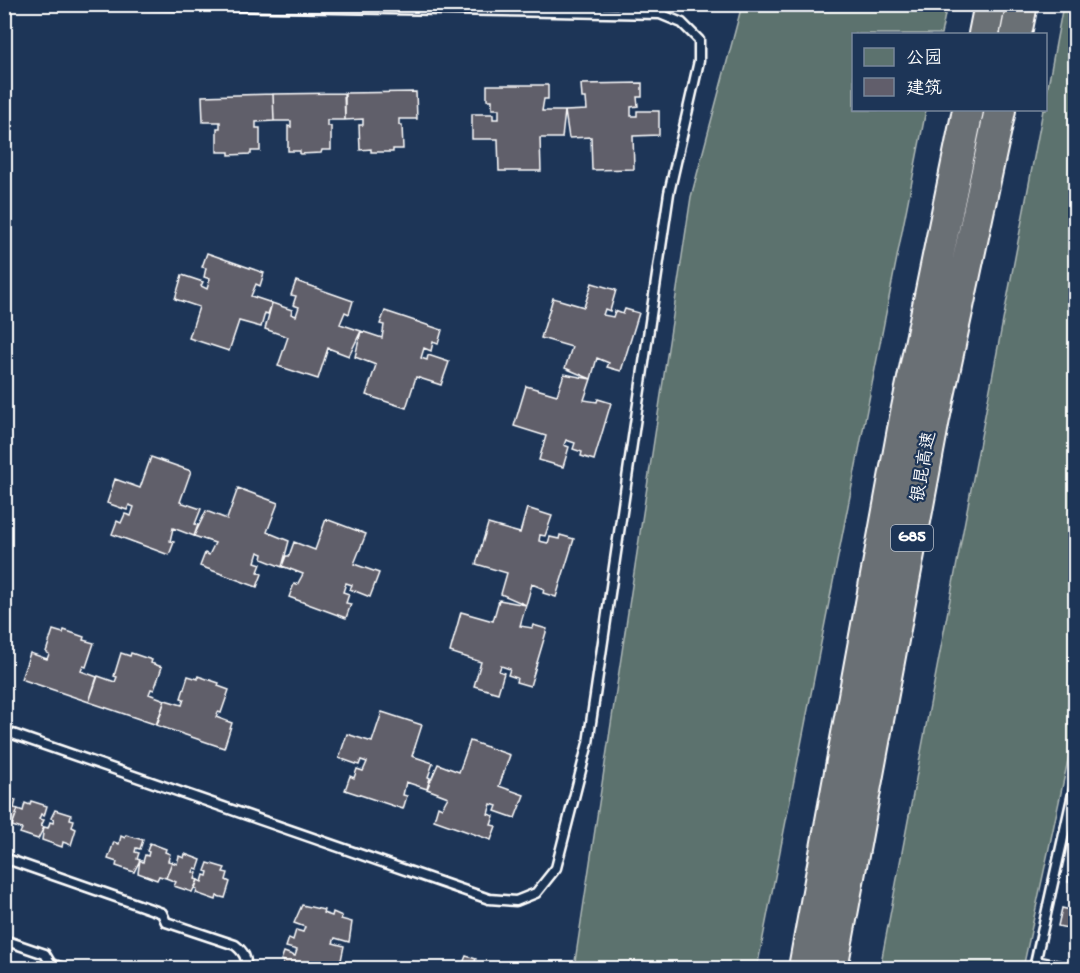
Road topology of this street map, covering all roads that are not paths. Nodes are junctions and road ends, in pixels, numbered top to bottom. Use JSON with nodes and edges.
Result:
{"nodes":[{"id":1,"x":118,"y":4,"type":"edge"},
{"id":2,"x":990,"y":4,"type":"edge"},
{"id":3,"x":1022,"y":4,"type":"edge"},
{"id":4,"x":984,"y":33,"type":"edge"},
{"id":5,"x":1016,"y":33,"type":"edge"},
{"id":6,"x":968,"y":111,"type":"edge"},
{"id":7,"x":1000,"y":111,"type":"edge"},
{"id":8,"x":4,"y":731,"type":"edge"},
{"id":9,"x":1076,"y":780,"type":"edge"},
{"id":10,"x":4,"y":858,"type":"edge"},
{"id":11,"x":4,"y":940,"type":"edge"},
{"id":12,"x":1035,"y":965,"type":"edge"},
{"id":13,"x":64,"y":969,"type":"edge"},
{"id":14,"x":246,"y":969,"type":"edge"},
{"id":15,"x":804,"y":969,"type":"edge"},
{"id":16,"x":832,"y":969,"type":"edge"},
{"id":17,"x":1069,"y":969,"type":"edge"}],
"edges":[{"from":1,"to":8,"type":"lane"},
{"from":2,"to":4,"type":"highway"},
{"from":3,"to":5,"type":"highway"},
{"from":6,"to":15,"type":"highway","name":"银昆高速","number":"G85"},
{"from":7,"to":16,"type":"highway","name":"银昆高速","number":"G85"},
{"from":9,"to":12,"type":"lane"},
{"from":10,"to":14,"type":"lane"},
{"from":11,"to":13,"type":"lane"},
{"from":12,"to":17,"type":"lane"}]}
